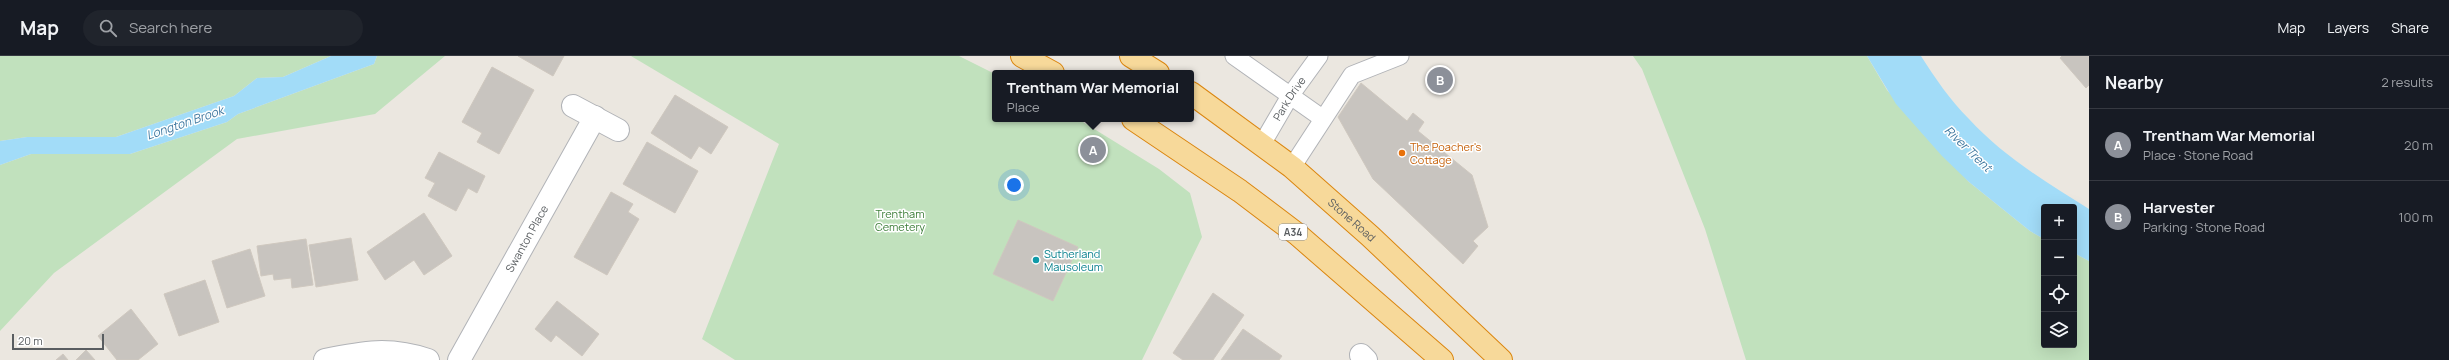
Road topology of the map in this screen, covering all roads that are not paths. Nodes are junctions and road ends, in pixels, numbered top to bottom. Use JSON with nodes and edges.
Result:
{"nodes":[{"id":1,"x":1022,"y":56,"type":"edge"},
{"id":2,"x":1131,"y":56,"type":"edge"},
{"id":3,"x":1234,"y":56,"type":"edge"},
{"id":4,"x":1320,"y":56,"type":"edge"},
{"id":5,"x":1400,"y":56,"type":"edge"},
{"id":6,"x":1048,"y":70,"type":"edge"},
{"id":7,"x":1153,"y":70,"type":"edge"},
{"id":8,"x":1194,"y":96,"type":"edge"},
{"id":9,"x":1290,"y":96,"type":"junction"},
{"id":10,"x":573,"y":106,"type":"dead end"},
{"id":11,"x":594,"y":117,"type":"junction"},
{"id":12,"x":1322,"y":118,"type":"junction"},
{"id":13,"x":1137,"y":122,"type":"edge"},
{"id":14,"x":618,"y":130,"type":"dead end"},
{"id":15,"x":1262,"y":144,"type":"junction"},
{"id":16,"x":1292,"y":168,"type":"junction"},
{"id":17,"x":325,"y":360,"type":"edge"},
{"id":18,"x":428,"y":360,"type":"edge"},
{"id":19,"x":459,"y":360,"type":"edge"},
{"id":20,"x":1442,"y":360,"type":"edge"},
{"id":21,"x":1501,"y":360,"type":"edge"}],
"edges":[{"from":1,"to":6,"type":"highway"},
{"from":2,"to":7,"type":"highway"},
{"from":3,"to":9,"type":"lane"},
{"from":4,"to":9,"type":"lane","name":"Park Drive"},
{"from":5,"to":12,"type":"lane"},
{"from":8,"to":15,"type":"highway","name":"Stone Road"},
{"from":9,"to":12,"type":"lane"},
{"from":9,"to":15,"type":"lane","name":"Park Drive"},
{"from":10,"to":11,"type":"street"},
{"from":11,"to":14,"type":"street"},
{"from":11,"to":19,"type":"street","name":"Swanton Place"},
{"from":12,"to":16,"type":"lane"},
{"from":13,"to":20,"type":"highway","number":"A34"},
{"from":15,"to":16,"type":"highway","name":"Stone Road"},
{"from":16,"to":21,"type":"highway","name":"Stone Road"},
{"from":17,"to":18,"type":"street"}]}
